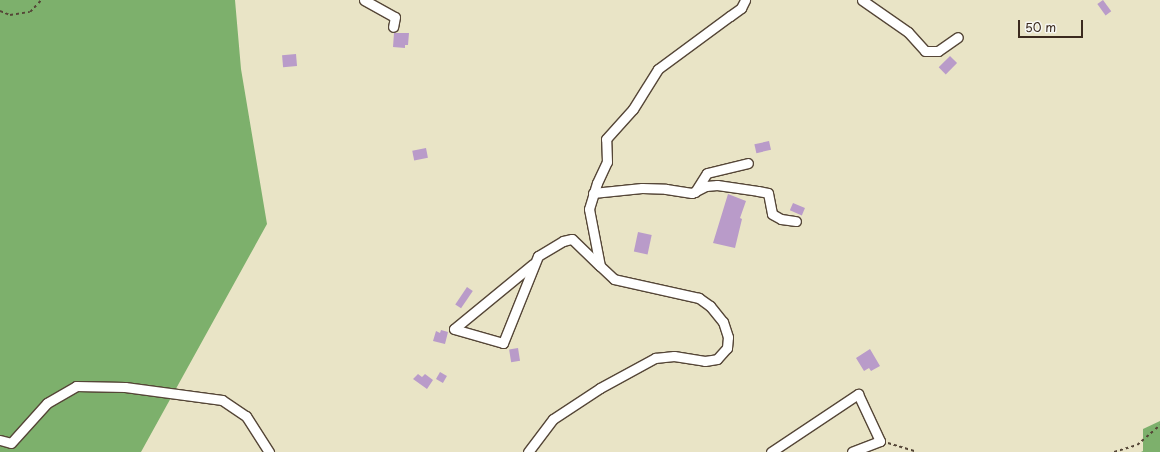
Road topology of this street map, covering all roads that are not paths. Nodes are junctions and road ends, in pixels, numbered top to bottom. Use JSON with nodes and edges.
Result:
{"nodes":[{"id":1,"x":364,"y":0,"type":"edge"},
{"id":2,"x":746,"y":0,"type":"edge"},
{"id":3,"x":862,"y":0,"type":"edge"},
{"id":4,"x":378,"y":3,"type":"edge"},
{"id":5,"x":393,"y":27,"type":"dead end"},
{"id":6,"x":958,"y":37,"type":"dead end"},
{"id":7,"x":748,"y":163,"type":"dead end"},
{"id":8,"x":695,"y":192,"type":"junction"},
{"id":9,"x":593,"y":193,"type":"junction"},
{"id":10,"x":796,"y":221,"type":"dead end"},
{"id":11,"x":533,"y":264,"type":"junction"},
{"id":12,"x":600,"y":266,"type":"junction"},
{"id":13,"x":0,"y":440,"type":"edge"},
{"id":14,"x":269,"y":452,"type":"edge"},
{"id":15,"x":528,"y":452,"type":"edge"},
{"id":16,"x":771,"y":452,"type":"edge"},
{"id":17,"x":852,"y":452,"type":"edge"}],
"edges":[{"from":1,"to":4,"type":"street"},
{"from":2,"to":9,"type":"street"},
{"from":3,"to":6,"type":"street"},
{"from":4,"to":5,"type":"street"},
{"from":7,"to":8,"type":"street"},
{"from":8,"to":9,"type":"street"},
{"from":8,"to":10,"type":"street"},
{"from":9,"to":12,"type":"street"},
{"from":11,"to":11,"type":"street"},
{"from":11,"to":12,"type":"street"},
{"from":12,"to":15,"type":"street"},
{"from":13,"to":14,"type":"street"},
{"from":16,"to":17,"type":"street"}]}
